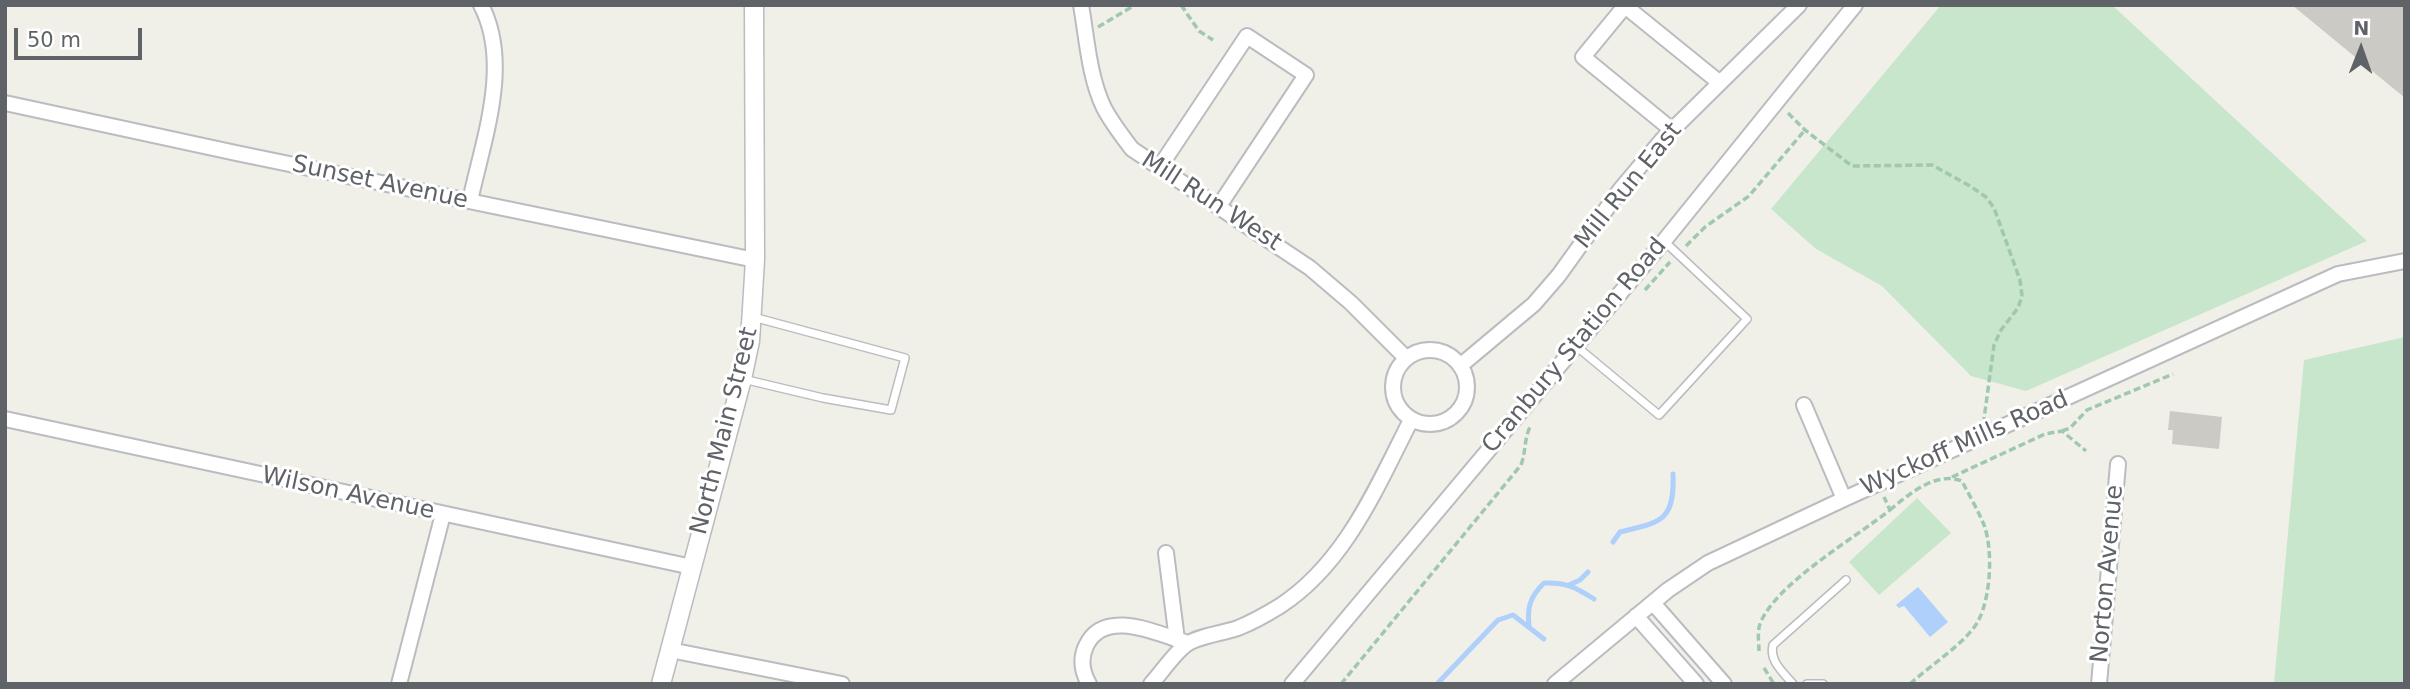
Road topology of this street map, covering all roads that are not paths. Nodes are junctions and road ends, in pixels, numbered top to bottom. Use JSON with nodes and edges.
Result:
{"nodes":[{"id":1,"x":481,"y":5,"type":"edge"},
{"id":2,"x":754,"y":5,"type":"edge"},
{"id":3,"x":1082,"y":5,"type":"edge"},
{"id":4,"x":1799,"y":5,"type":"edge"},
{"id":5,"x":1855,"y":5,"type":"edge"},
{"id":6,"x":1720,"y":83,"type":"junction"},
{"id":7,"x":5,"y":103,"type":"edge"},
{"id":8,"x":1672,"y":130,"type":"junction"},
{"id":9,"x":1159,"y":168,"type":"junction"},
{"id":10,"x":470,"y":201,"type":"junction"},
{"id":11,"x":1219,"y":206,"type":"junction"},
{"id":12,"x":1664,"y":241,"type":"junction"},
{"id":13,"x":755,"y":260,"type":"junction"},
{"id":14,"x":2405,"y":261,"type":"edge"},
{"id":15,"x":753,"y":317,"type":"junction"},
{"id":16,"x":1575,"y":346,"type":"junction"},
{"id":17,"x":1406,"y":358,"type":"junction"},
{"id":18,"x":1460,"y":366,"type":"junction"},
{"id":19,"x":742,"y":379,"type":"junction"},
{"id":20,"x":1804,"y":405,"type":"dead end"},
{"id":21,"x":5,"y":419,"type":"edge"},
{"id":22,"x":1411,"y":420,"type":"junction"},
{"id":23,"x":2118,"y":464,"type":"dead end"},
{"id":24,"x":1844,"y":499,"type":"junction"},
{"id":25,"x":443,"y":514,"type":"junction"},
{"id":26,"x":1166,"y":553,"type":"dead end"},
{"id":27,"x":692,"y":567,"type":"junction"},
{"id":28,"x":1846,"y":580,"type":"dead end"},
{"id":29,"x":1653,"y":603,"type":"junction"},
{"id":30,"x":1636,"y":616,"type":"junction"},
{"id":31,"x":1182,"y":641,"type":"junction"},
{"id":32,"x":670,"y":650,"type":"junction"},
{"id":33,"x":1700,"y":657,"type":"junction"},
{"id":34,"x":1684,"y":671,"type":"junction"},
{"id":35,"x":399,"y":684,"type":"edge"},
{"id":36,"x":661,"y":684,"type":"edge"},
{"id":37,"x":842,"y":684,"type":"edge"},
{"id":38,"x":1089,"y":684,"type":"edge"},
{"id":39,"x":1151,"y":684,"type":"edge"},
{"id":40,"x":1292,"y":684,"type":"edge"},
{"id":41,"x":1555,"y":684,"type":"edge"},
{"id":42,"x":1696,"y":684,"type":"edge"},
{"id":43,"x":1724,"y":684,"type":"edge"},
{"id":44,"x":1793,"y":684,"type":"edge"},
{"id":45,"x":1807,"y":684,"type":"edge"},
{"id":46,"x":1823,"y":684,"type":"edge"},
{"id":47,"x":2099,"y":684,"type":"edge"}],
"edges":[{"from":1,"to":10,"type":"street"},
{"from":2,"to":13,"type":"street","name":"North Main Street"},
{"from":3,"to":9,"type":"street","name":"Mill Run West"},
{"from":4,"to":6,"type":"street","name":"Mill Run East"},
{"from":5,"to":12,"type":"street","name":"Cranbury Station Road"},
{"from":6,"to":8,"type":"street","name":"Mill Run East"},
{"from":6,"to":8,"type":"street"},
{"from":7,"to":10,"type":"street","name":"Sunset Avenue"},
{"from":8,"to":18,"type":"street","name":"Mill Run East"},
{"from":9,"to":11,"type":"street","name":"Mill Run West"},
{"from":9,"to":11,"type":"street"},
{"from":10,"to":13,"type":"street","name":"Sunset Avenue"},
{"from":11,"to":17,"type":"street","name":"Mill Run West"},
{"from":12,"to":16,"type":"street","name":"Cranbury Station Road"},
{"from":12,"to":16,"type":"lane"},
{"from":13,"to":15,"type":"street","name":"North Main Street"},
{"from":14,"to":24,"type":"street","name":"Wyckoff Mills Road"},
{"from":15,"to":19,"type":"street","name":"North Main Street"},
{"from":15,"to":19,"type":"lane"},
{"from":16,"to":40,"type":"street","name":"Cranbury Station Road"},
{"from":17,"to":18,"type":"street"},
{"from":17,"to":22,"type":"street"},
{"from":18,"to":22,"type":"street"},
{"from":19,"to":27,"type":"street","name":"North Main Street"},
{"from":20,"to":24,"type":"street"},
{"from":21,"to":25,"type":"street","name":"Wilson Avenue"},
{"from":22,"to":31,"type":"street"},
{"from":23,"to":47,"type":"street","name":"Norton Avenue"},
{"from":24,"to":29,"type":"street","name":"Wyckoff Mills Road"},
{"from":25,"to":27,"type":"street","name":"Wilson Avenue"},
{"from":25,"to":35,"type":"street"},
{"from":26,"to":31,"type":"street"},
{"from":27,"to":32,"type":"street","name":"North Main Street"},
{"from":28,"to":44,"type":"lane"},
{"from":29,"to":30,"type":"street","name":"Wyckoff Mills Road"},
{"from":29,"to":33,"type":"street"},
{"from":30,"to":34,"type":"street"},
{"from":30,"to":41,"type":"street","name":"Wyckoff Mills Road"},
{"from":31,"to":38,"type":"street"},
{"from":31,"to":39,"type":"street"},
{"from":32,"to":36,"type":"street","name":"North Main Street"},
{"from":32,"to":37,"type":"street"},
{"from":33,"to":34,"type":"street"},
{"from":33,"to":43,"type":"street"},
{"from":34,"to":42,"type":"street"},
{"from":45,"to":46,"type":"lane"}]}
